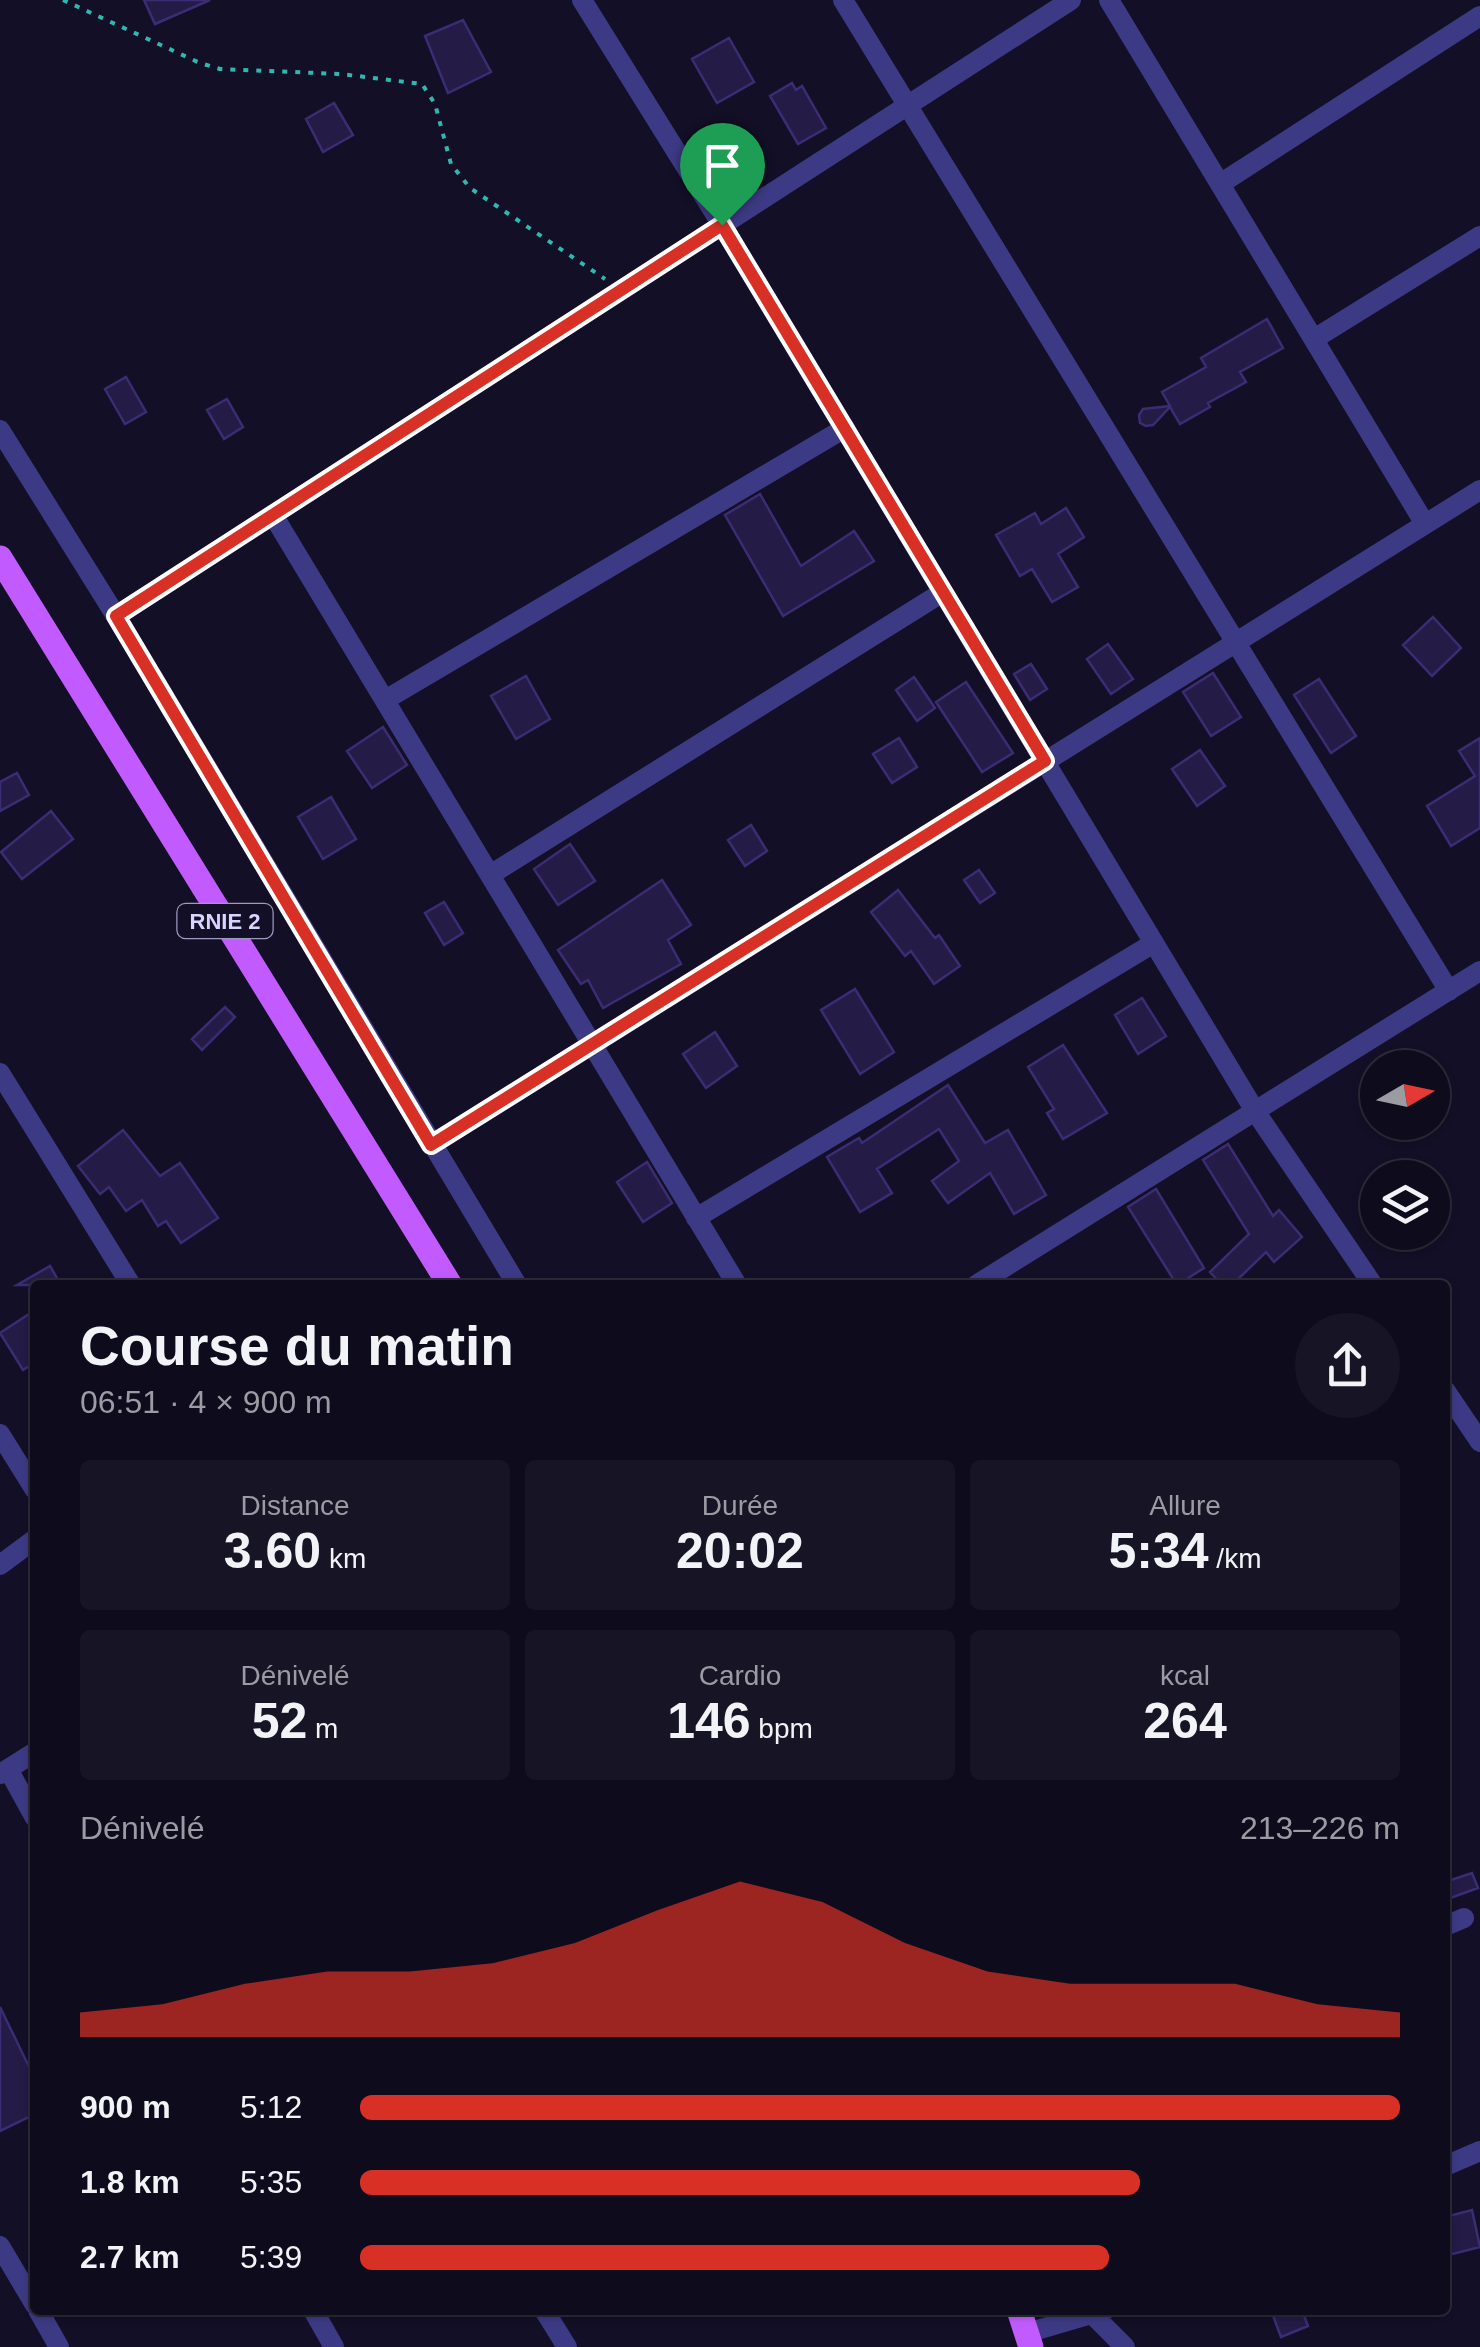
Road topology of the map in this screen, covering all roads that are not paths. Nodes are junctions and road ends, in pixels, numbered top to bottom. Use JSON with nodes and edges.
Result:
{"nodes":[{"id":1,"x":582,"y":0,"type":"edge"},
{"id":2,"x":843,"y":0,"type":"edge"},
{"id":3,"x":1071,"y":0,"type":"edge"},
{"id":4,"x":1109,"y":0,"type":"edge"},
{"id":5,"x":1480,"y":16,"type":"edge"},
{"id":6,"x":908,"y":106,"type":"junction"},
{"id":7,"x":1220,"y":184,"type":"junction"},
{"id":8,"x":722,"y":225,"type":"junction"},
{"id":9,"x":1480,"y":236,"type":"edge"},
{"id":10,"x":1314,"y":339,"type":"junction"},
{"id":11,"x":845,"y":428,"type":"junction"},
{"id":12,"x":0,"y":430,"type":"edge"},
{"id":13,"x":1480,"y":490,"type":"edge"},
{"id":14,"x":273,"y":515,"type":"junction"},
{"id":15,"x":1426,"y":524,"type":"junction"},
{"id":16,"x":0,"y":558,"type":"edge"},
{"id":17,"x":943,"y":592,"type":"junction"},
{"id":18,"x":116,"y":616,"type":"junction"},
{"id":19,"x":1236,"y":642,"type":"junction"},
{"id":20,"x":385,"y":700,"type":"junction"},
{"id":21,"x":1045,"y":761,"type":"junction"},
{"id":22,"x":490,"y":874,"type":"junction"},
{"id":23,"x":1154,"y":943,"type":"junction"},
{"id":24,"x":1480,"y":972,"type":"edge"},
{"id":25,"x":1449,"y":991,"type":"junction"},
{"id":26,"x":592,"y":1044,"type":"junction"},
{"id":27,"x":0,"y":1073,"type":"edge"},
{"id":28,"x":1256,"y":1111,"type":"junction"},
{"id":29,"x":431,"y":1145,"type":"junction"},
{"id":30,"x":696,"y":1218,"type":"junction"},
{"id":31,"x":128,"y":1280,"type":"edge"},
{"id":32,"x":447,"y":1280,"type":"edge"},
{"id":33,"x":515,"y":1280,"type":"edge"},
{"id":34,"x":734,"y":1280,"type":"edge"},
{"id":35,"x":984,"y":1280,"type":"edge"},
{"id":36,"x":1371,"y":1280,"type":"edge"},
{"id":37,"x":1450,"y":1397,"type":"edge"},
{"id":38,"x":0,"y":1434,"type":"edge"},
{"id":39,"x":1480,"y":1442,"type":"edge"},
{"id":40,"x":30,"y":1482,"type":"edge"},
{"id":41,"x":30,"y":1543,"type":"edge"},
{"id":42,"x":0,"y":1565,"type":"edge"},
{"id":43,"x":30,"y":1755,"type":"edge"},
{"id":44,"x":4,"y":1772,"type":"edge"},
{"id":45,"x":30,"y":1811,"type":"edge"},
{"id":46,"x":1480,"y":2151,"type":"edge"},
{"id":47,"x":1450,"y":2164,"type":"edge"},
{"id":48,"x":0,"y":2246,"type":"edge"},
{"id":49,"x":30,"y":2298,"type":"edge"},
{"id":50,"x":40,"y":2315,"type":"edge"},
{"id":51,"x":316,"y":2315,"type":"edge"},
{"id":52,"x":547,"y":2315,"type":"edge"},
{"id":53,"x":1087,"y":2315,"type":"edge"},
{"id":54,"x":1101,"y":2315,"type":"edge"},
{"id":55,"x":1026,"y":2330,"type":"edge"},
{"id":56,"x":57,"y":2346,"type":"edge"},
{"id":57,"x":334,"y":2347,"type":"edge"},
{"id":58,"x":567,"y":2347,"type":"edge"},
{"id":59,"x":1126,"y":2347,"type":"edge"}],
"edges":[{"from":1,"to":8,"type":"street"},
{"from":2,"to":6,"type":"street"},
{"from":3,"to":6,"type":"street"},
{"from":4,"to":7,"type":"street"},
{"from":5,"to":7,"type":"street"},
{"from":6,"to":8,"type":"street"},
{"from":6,"to":19,"type":"street"},
{"from":7,"to":10,"type":"street"},
{"from":8,"to":11,"type":"street"},
{"from":8,"to":14,"type":"street"},
{"from":9,"to":10,"type":"street"},
{"from":10,"to":15,"type":"street"},
{"from":11,"to":17,"type":"street"},
{"from":11,"to":20,"type":"street"},
{"from":12,"to":18,"type":"street"},
{"from":13,"to":15,"type":"street"},
{"from":14,"to":18,"type":"street"},
{"from":14,"to":20,"type":"street"},
{"from":15,"to":19,"type":"street"},
{"from":16,"to":32,"type":"main road","number":"RNIE 2"},
{"from":17,"to":21,"type":"street"},
{"from":17,"to":22,"type":"street"},
{"from":18,"to":29,"type":"street"},
{"from":19,"to":21,"type":"street"},
{"from":19,"to":25,"type":"street"},
{"from":20,"to":22,"type":"street"},
{"from":21,"to":23,"type":"street"},
{"from":21,"to":26,"type":"street"},
{"from":22,"to":26,"type":"street"},
{"from":23,"to":28,"type":"street"},
{"from":23,"to":30,"type":"street"},
{"from":24,"to":25,"type":"street"},
{"from":25,"to":28,"type":"street"},
{"from":26,"to":29,"type":"street"},
{"from":26,"to":30,"type":"street"},
{"from":27,"to":31,"type":"street"},
{"from":28,"to":35,"type":"street"},
{"from":28,"to":36,"type":"street"},
{"from":29,"to":33,"type":"street"},
{"from":30,"to":34,"type":"street"},
{"from":37,"to":39,"type":"street"},
{"from":38,"to":40,"type":"street"},
{"from":41,"to":42,"type":"street"},
{"from":43,"to":44,"type":"street"},
{"from":44,"to":45,"type":"street"},
{"from":46,"to":47,"type":"street"},
{"from":48,"to":49,"type":"street"},
{"from":50,"to":56,"type":"street"},
{"from":51,"to":57,"type":"street"},
{"from":52,"to":58,"type":"street"},
{"from":53,"to":55,"type":"street"},
{"from":54,"to":59,"type":"street"}]}
